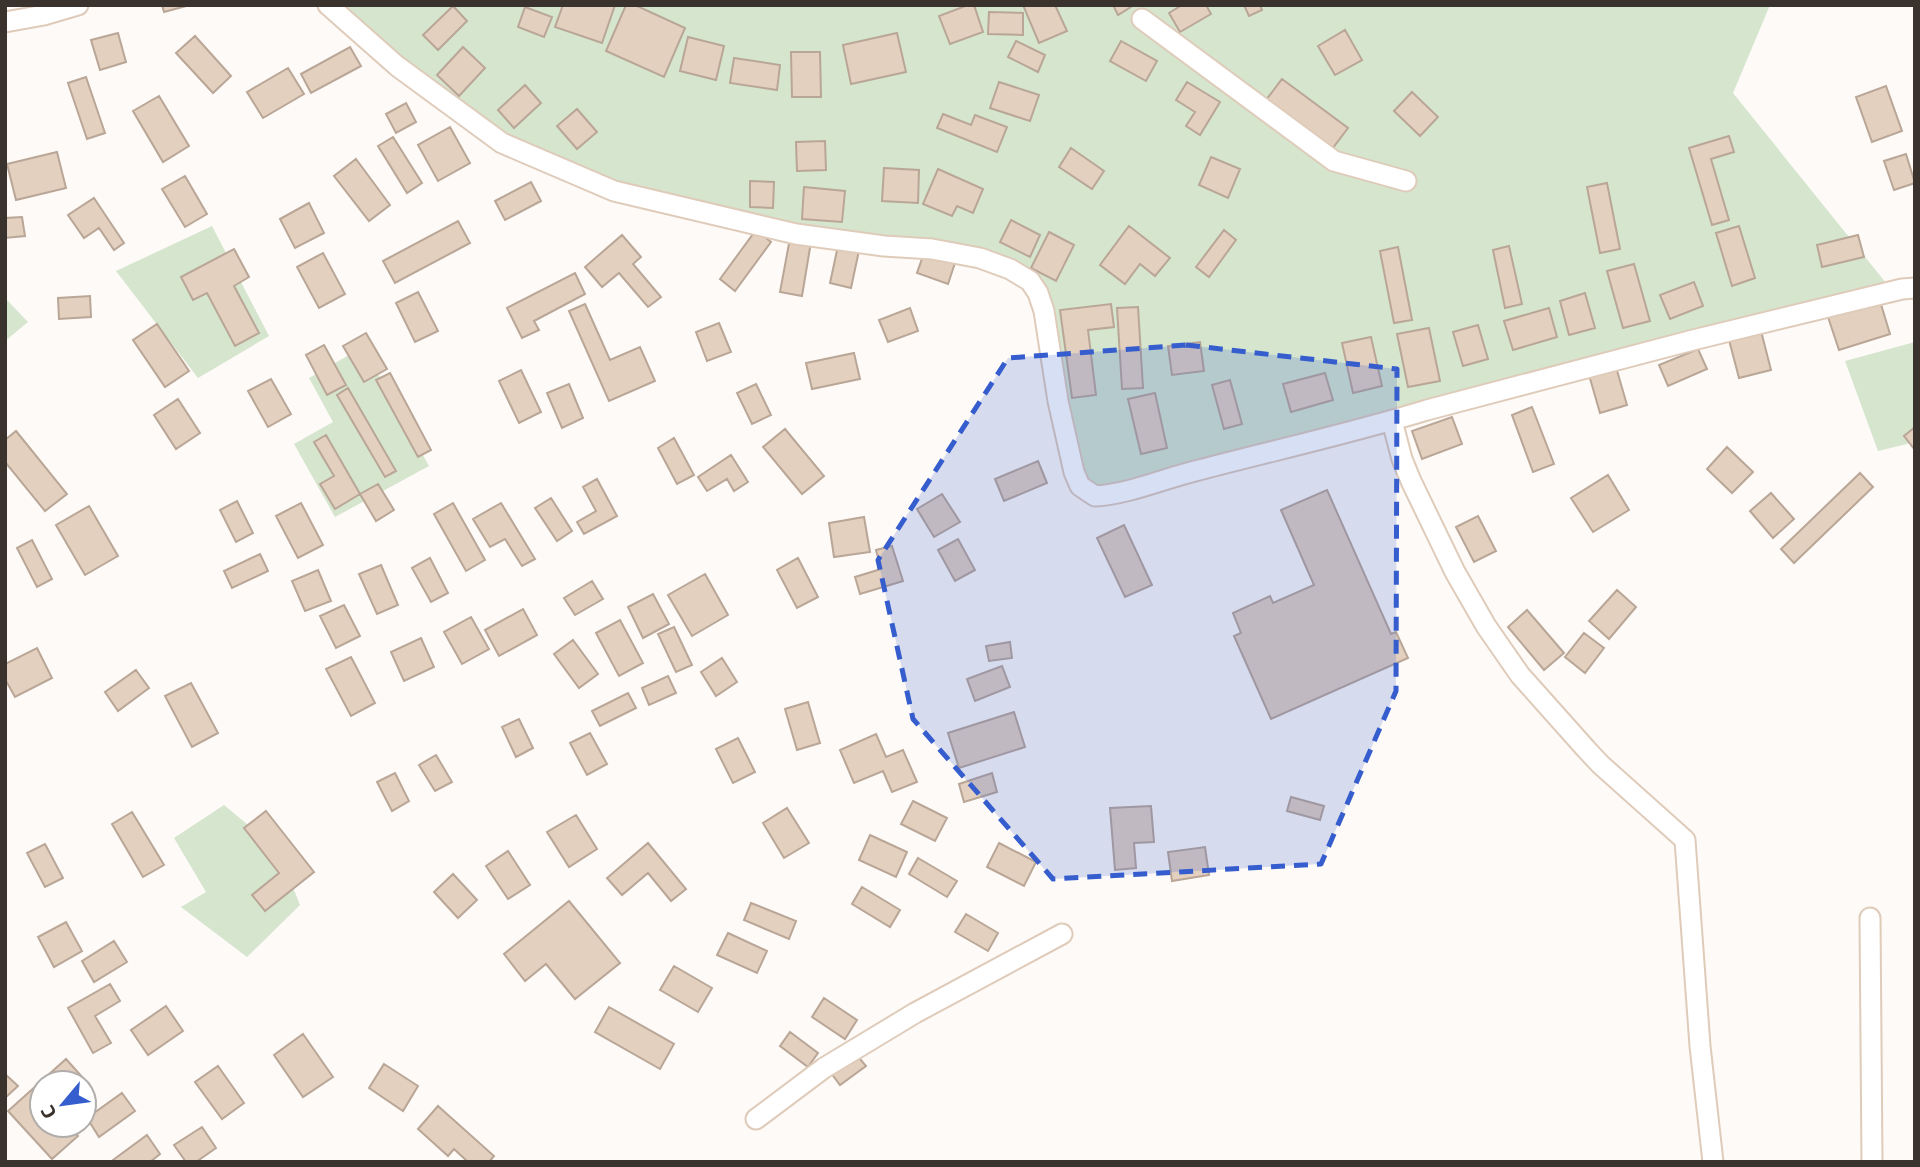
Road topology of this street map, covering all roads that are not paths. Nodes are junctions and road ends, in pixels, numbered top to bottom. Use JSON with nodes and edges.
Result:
{"nodes":[{"id":1,"x":78,"y":5,"type":"edge"},
{"id":2,"x":328,"y":5,"type":"edge"},
{"id":3,"x":1142,"y":19,"type":"dead end"},
{"id":4,"x":5,"y":22,"type":"edge"},
{"id":5,"x":1406,"y":181,"type":"dead end"},
{"id":6,"x":1915,"y":288,"type":"edge"},
{"id":7,"x":1392,"y":421,"type":"junction"},
{"id":8,"x":1870,"y":918,"type":"dead end"},
{"id":9,"x":1062,"y":934,"type":"dead end"},
{"id":10,"x":756,"y":1119,"type":"dead end"},
{"id":11,"x":1713,"y":1162,"type":"edge"},
{"id":12,"x":1872,"y":1162,"type":"edge"}],
"edges":[{"from":1,"to":4,"type":"street"},
{"from":2,"to":7,"type":"street"},
{"from":3,"to":5,"type":"street"},
{"from":6,"to":7,"type":"street"},
{"from":7,"to":11,"type":"street"},
{"from":8,"to":12,"type":"street"},
{"from":9,"to":10,"type":"street"}]}
